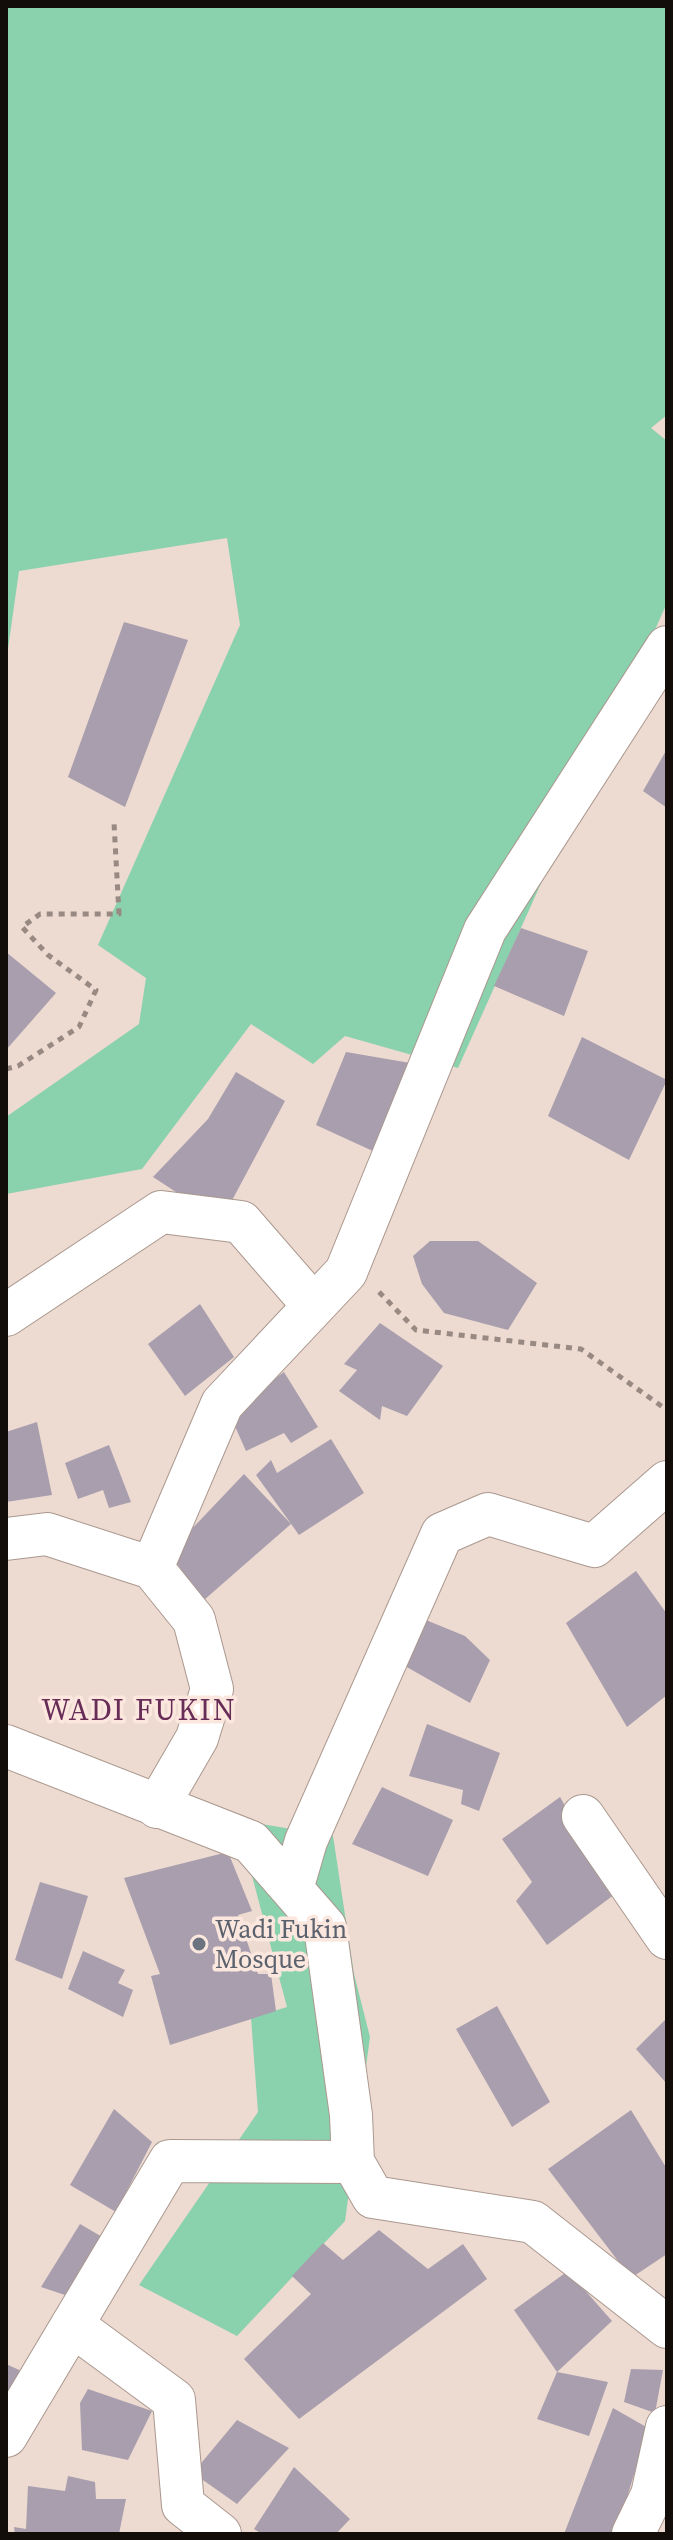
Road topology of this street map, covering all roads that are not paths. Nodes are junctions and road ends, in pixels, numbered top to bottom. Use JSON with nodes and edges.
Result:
{"nodes":[{"id":1,"x":667,"y":647,"type":"edge"},
{"id":2,"x":314,"y":1306,"type":"junction"},
{"id":3,"x":6,"y":1315,"type":"edge"},
{"id":4,"x":667,"y":1482,"type":"edge"},
{"id":5,"x":6,"y":1539,"type":"edge"},
{"id":6,"x":152,"y":1568,"type":"junction"},
{"id":7,"x":6,"y":1746,"type":"edge"},
{"id":8,"x":157,"y":1807,"type":"junction"},
{"id":9,"x":583,"y":1816,"type":"dead end"},
{"id":10,"x":292,"y":1889,"type":"junction"},
{"id":11,"x":667,"y":1938,"type":"edge"},
{"id":12,"x":353,"y":2162,"type":"junction"},
{"id":13,"x":72,"y":2325,"type":"junction"},
{"id":14,"x":667,"y":2327,"type":"edge"},
{"id":15,"x":667,"y":2427,"type":"edge"},
{"id":16,"x":6,"y":2436,"type":"edge"},
{"id":17,"x":220,"y":2534,"type":"edge"},
{"id":18,"x":633,"y":2534,"type":"edge"}],
"edges":[{"from":1,"to":2,"type":"street"},
{"from":2,"to":3,"type":"street"},
{"from":2,"to":6,"type":"street"},
{"from":4,"to":10,"type":"street"},
{"from":5,"to":6,"type":"street"},
{"from":6,"to":8,"type":"street"},
{"from":7,"to":8,"type":"street"},
{"from":8,"to":10,"type":"street"},
{"from":9,"to":11,"type":"street"},
{"from":10,"to":12,"type":"street"},
{"from":12,"to":13,"type":"street"},
{"from":12,"to":14,"type":"street"},
{"from":13,"to":16,"type":"street"},
{"from":13,"to":17,"type":"street"},
{"from":15,"to":18,"type":"street"}]}
